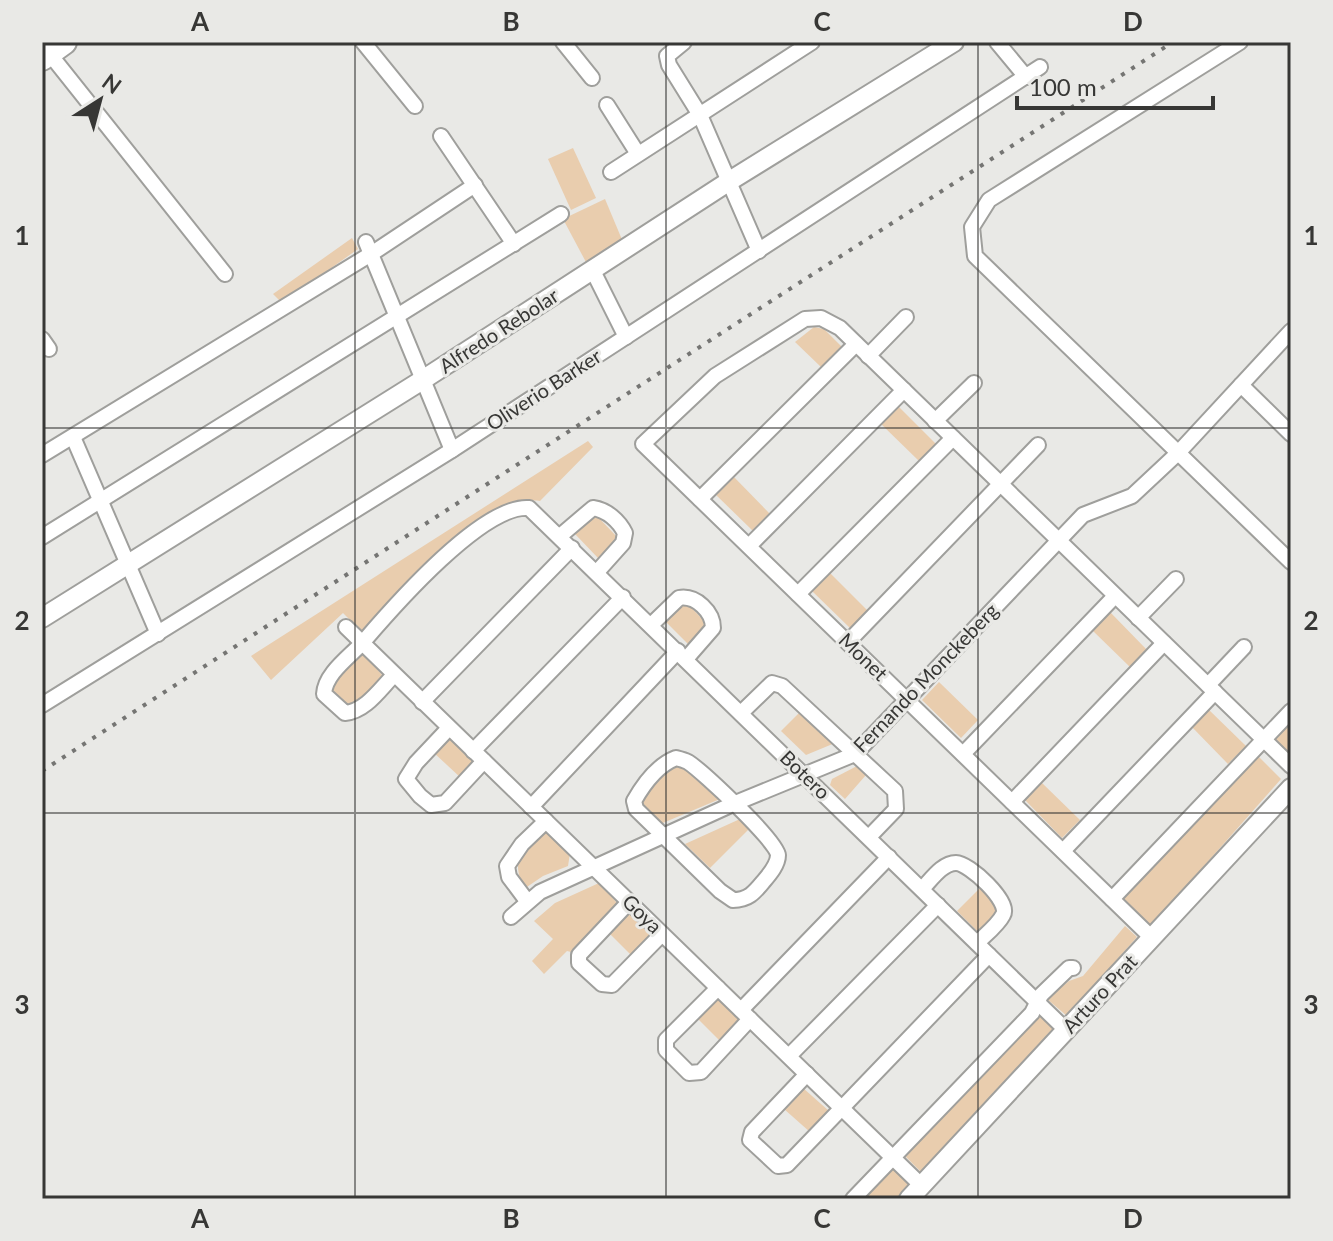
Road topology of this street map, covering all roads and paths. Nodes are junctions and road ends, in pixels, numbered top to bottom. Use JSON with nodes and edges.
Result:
{"nodes":[{"id":1,"x":363,"y":42,"type":"edge"},
{"id":2,"x":563,"y":42,"type":"edge"},
{"id":3,"x":684,"y":42,"type":"edge"},
{"id":4,"x":812,"y":42,"type":"edge"},
{"id":5,"x":954,"y":42,"type":"edge"},
{"id":6,"x":997,"y":42,"type":"edge"},
{"id":7,"x":1240,"y":42,"type":"edge"},
{"id":8,"x":52,"y":51,"type":"edge"},
{"id":9,"x":1040,"y":67,"type":"dead end"},
{"id":10,"x":1026,"y":77,"type":"junction"},
{"id":11,"x":592,"y":78,"type":"dead end"},
{"id":12,"x":607,"y":105,"type":"dead end"},
{"id":13,"x":415,"y":106,"type":"dead end"},
{"id":14,"x":700,"y":115,"type":"junction"},
{"id":15,"x":441,"y":136,"type":"dead end"},
{"id":16,"x":638,"y":154,"type":"junction"},
{"id":17,"x":611,"y":172,"type":"dead end"},
{"id":18,"x":728,"y":182,"type":"junction"},
{"id":19,"x":475,"y":185,"type":"junction"},
{"id":20,"x":561,"y":214,"type":"dead end"},
{"id":21,"x":514,"y":244,"type":"junction"},
{"id":22,"x":369,"y":248,"type":"junction"},
{"id":23,"x":759,"y":251,"type":"junction"},
{"id":24,"x":593,"y":271,"type":"junction"},
{"id":25,"x":225,"y":274,"type":"dead end"},
{"id":26,"x":399,"y":317,"type":"junction"},
{"id":27,"x":906,"y":317,"type":"dead end"},
{"id":28,"x":1291,"y":331,"type":"edge"},
{"id":29,"x":626,"y":337,"type":"junction"},
{"id":30,"x":856,"y":344,"type":"junction"},
{"id":31,"x":868,"y":356,"type":"junction"},
{"id":32,"x":424,"y":379,"type":"junction"},
{"id":33,"x":974,"y":383,"type":"dead end"},
{"id":34,"x":1241,"y":385,"type":"junction"},
{"id":35,"x":904,"y":390,"type":"junction"},
{"id":36,"x":935,"y":421,"type":"junction"},
{"id":37,"x":1291,"y":434,"type":"edge"},
{"id":38,"x":73,"y":437,"type":"junction"},
{"id":39,"x":953,"y":438,"type":"junction"},
{"id":40,"x":1038,"y":445,"type":"dead end"},
{"id":41,"x":452,"y":450,"type":"junction"},
{"id":42,"x":1178,"y":453,"type":"junction"},
{"id":43,"x":42,"y":455,"type":"edge"},
{"id":44,"x":1000,"y":484,"type":"junction"},
{"id":45,"x":700,"y":499,"type":"junction"},
{"id":46,"x":102,"y":501,"type":"junction"},
{"id":47,"x":560,"y":536,"type":"junction"},
{"id":48,"x":42,"y":537,"type":"edge"},
{"id":49,"x":1059,"y":541,"type":"junction"},
{"id":50,"x":749,"y":546,"type":"junction"},
{"id":51,"x":572,"y":548,"type":"junction"},
{"id":52,"x":1291,"y":562,"type":"edge"},
{"id":53,"x":127,"y":565,"type":"junction"},
{"id":54,"x":597,"y":572,"type":"junction"},
{"id":55,"x":1176,"y":579,"type":"dead end"},
{"id":56,"x":798,"y":594,"type":"junction"},
{"id":57,"x":1115,"y":596,"type":"junction"},
{"id":58,"x":623,"y":597,"type":"junction"},
{"id":59,"x":42,"y":618,"type":"edge"},
{"id":60,"x":1138,"y":618,"type":"junction"},
{"id":61,"x":651,"y":625,"type":"junction"},
{"id":62,"x":346,"y":627,"type":"dead end"},
{"id":63,"x":158,"y":634,"type":"junction"},
{"id":64,"x":848,"y":642,"type":"junction"},
{"id":65,"x":1164,"y":643,"type":"junction"},
{"id":66,"x":362,"y":644,"type":"junction"},
{"id":67,"x":1244,"y":647,"type":"dead end"},
{"id":68,"x":682,"y":655,"type":"junction"},
{"id":69,"x":394,"y":675,"type":"junction"},
{"id":70,"x":1211,"y":688,"type":"junction"},
{"id":71,"x":907,"y":699,"type":"junction"},
{"id":72,"x":422,"y":702,"type":"junction"},
{"id":73,"x":42,"y":705,"type":"edge"},
{"id":74,"x":1291,"y":711,"type":"edge"},
{"id":75,"x":741,"y":713,"type":"junction"},
{"id":76,"x":449,"y":728,"type":"junction"},
{"id":77,"x":1264,"y":740,"type":"junction"},
{"id":78,"x":855,"y":754,"type":"junction"},
{"id":79,"x":963,"y":754,"type":"junction"},
{"id":80,"x":478,"y":756,"type":"junction"},
{"id":81,"x":1291,"y":766,"type":"edge"},
{"id":82,"x":805,"y":775,"type":"junction"},
{"id":83,"x":1291,"y":788,"type":"edge"},
{"id":84,"x":1012,"y":802,"type":"junction"},
{"id":85,"x":733,"y":804,"type":"junction"},
{"id":86,"x":531,"y":807,"type":"junction"},
{"id":87,"x":546,"y":821,"type":"junction"},
{"id":88,"x":663,"y":835,"type":"junction"},
{"id":89,"x":869,"y":837,"type":"junction"},
{"id":90,"x":1063,"y":851,"type":"junction"},
{"id":91,"x":889,"y":857,"type":"junction"},
{"id":92,"x":594,"y":868,"type":"junction"},
{"id":93,"x":922,"y":889,"type":"junction"},
{"id":94,"x":1112,"y":899,"type":"junction"},
{"id":95,"x":527,"y":901,"type":"junction"},
{"id":96,"x":629,"y":902,"type":"junction"},
{"id":97,"x":938,"y":905,"type":"junction"},
{"id":98,"x":511,"y":917,"type":"dead end"},
{"id":99,"x":662,"y":934,"type":"junction"},
{"id":100,"x":1152,"y":938,"type":"junction"},
{"id":101,"x":977,"y":943,"type":"junction"},
{"id":102,"x":989,"y":955,"type":"junction"},
{"id":103,"x":1073,"y":968,"type":"dead end"},
{"id":104,"x":718,"y":988,"type":"junction"},
{"id":105,"x":1037,"y":1002,"type":"junction"},
{"id":106,"x":746,"y":1015,"type":"junction"},
{"id":107,"x":1066,"y":1030,"type":"junction"},
{"id":108,"x":789,"y":1056,"type":"junction"},
{"id":109,"x":807,"y":1074,"type":"junction"},
{"id":110,"x":842,"y":1108,"type":"junction"},
{"id":111,"x":893,"y":1157,"type":"junction"},
{"id":112,"x":915,"y":1192,"type":"edge"},
{"id":113,"x":853,"y":1199,"type":"edge"}],
"edges":[{"from":1,"to":13,"type":"street"},
{"from":2,"to":11,"type":"street"},
{"from":3,"to":14,"type":"street"},
{"from":4,"to":14,"type":"street"},
{"from":5,"to":18,"type":"street","name":"Alfredo Rebolar"},
{"from":6,"to":10,"type":"street"},
{"from":7,"to":42,"type":"street"},
{"from":8,"to":25,"type":"street"},
{"from":9,"to":10,"type":"street","name":"Oliverio Barker"},
{"from":10,"to":23,"type":"street","name":"Oliverio Barker"},
{"from":12,"to":16,"type":"street"},
{"from":14,"to":16,"type":"street"},
{"from":14,"to":18,"type":"street"},
{"from":15,"to":19,"type":"street"},
{"from":16,"to":17,"type":"street"},
{"from":18,"to":23,"type":"street"},
{"from":18,"to":24,"type":"street","name":"Alfredo Rebolar"},
{"from":19,"to":21,"type":"street"},
{"from":19,"to":22,"type":"street"},
{"from":20,"to":21,"type":"street"},
{"from":21,"to":26,"type":"street"},
{"from":22,"to":26,"type":"street"},
{"from":22,"to":38,"type":"street"},
{"from":23,"to":29,"type":"street","name":"Oliverio Barker"},
{"from":24,"to":29,"type":"street"},
{"from":24,"to":32,"type":"street","name":"Alfredo Rebolar"},
{"from":26,"to":32,"type":"street"},
{"from":26,"to":46,"type":"street"},
{"from":27,"to":31,"type":"street"},
{"from":28,"to":34,"type":"street","name":"Fernando Monckeberg"},
{"from":29,"to":41,"type":"street","name":"Oliverio Barker"},
{"from":30,"to":31,"type":"street"},
{"from":30,"to":45,"type":"street"},
{"from":30,"to":45,"type":"street","name":"Monet"},
{"from":31,"to":35,"type":"street"},
{"from":32,"to":41,"type":"street"},
{"from":32,"to":53,"type":"street","name":"Alfredo Rebolar"},
{"from":33,"to":36,"type":"street"},
{"from":34,"to":37,"type":"street"},
{"from":34,"to":42,"type":"street","name":"Fernando Monckeberg"},
{"from":35,"to":36,"type":"street"},
{"from":35,"to":50,"type":"street"},
{"from":36,"to":39,"type":"street"},
{"from":38,"to":43,"type":"street"},
{"from":38,"to":46,"type":"street"},
{"from":39,"to":44,"type":"street"},
{"from":39,"to":56,"type":"street"},
{"from":40,"to":44,"type":"street"},
{"from":41,"to":63,"type":"street","name":"Oliverio Barker"},
{"from":42,"to":49,"type":"street","name":"Fernando Monckeberg"},
{"from":42,"to":52,"type":"street"},
{"from":44,"to":49,"type":"street"},
{"from":44,"to":64,"type":"street"},
{"from":45,"to":50,"type":"street","name":"Monet"},
{"from":46,"to":48,"type":"street"},
{"from":46,"to":53,"type":"street"},
{"from":47,"to":51,"type":"street","name":"Botero"},
{"from":47,"to":54,"type":"street"},
{"from":47,"to":66,"type":"street","name":"Botero"},
{"from":49,"to":57,"type":"street"},
{"from":49,"to":71,"type":"street","name":"Fernando Monckeberg"},
{"from":50,"to":56,"type":"street","name":"Monet"},
{"from":51,"to":54,"type":"street","name":"Botero"},
{"from":51,"to":72,"type":"street"},
{"from":53,"to":59,"type":"street","name":"Alfredo Rebolar"},
{"from":53,"to":63,"type":"street"},
{"from":54,"to":58,"type":"street","name":"Botero"},
{"from":55,"to":60,"type":"street"},
{"from":56,"to":64,"type":"street","name":"Monet"},
{"from":57,"to":60,"type":"street"},
{"from":57,"to":79,"type":"street"},
{"from":58,"to":61,"type":"street","name":"Botero"},
{"from":58,"to":80,"type":"street"},
{"from":60,"to":65,"type":"street"},
{"from":61,"to":68,"type":"street","name":"Botero"},
{"from":61,"to":68,"type":"street"},
{"from":62,"to":66,"type":"street","name":"Goya"},
{"from":63,"to":73,"type":"street","name":"Oliverio Barker"},
{"from":64,"to":71,"type":"street","name":"Monet"},
{"from":65,"to":70,"type":"street"},
{"from":65,"to":84,"type":"street"},
{"from":66,"to":69,"type":"street","name":"Goya"},
{"from":66,"to":69,"type":"street"},
{"from":67,"to":70,"type":"street"},
{"from":68,"to":75,"type":"street","name":"Botero"},
{"from":68,"to":86,"type":"street"},
{"from":69,"to":72,"type":"street","name":"Goya"},
{"from":70,"to":77,"type":"street"},
{"from":70,"to":90,"type":"street"},
{"from":71,"to":78,"type":"street","name":"Fernando Monckeberg"},
{"from":71,"to":79,"type":"street","name":"Monet"},
{"from":72,"to":76,"type":"street","name":"Goya"},
{"from":74,"to":77,"type":"street"},
{"from":75,"to":78,"type":"street"},
{"from":75,"to":82,"type":"street","name":"Botero"},
{"from":76,"to":80,"type":"street","name":"Goya"},
{"from":76,"to":80,"type":"street"},
{"from":77,"to":81,"type":"street"},
{"from":77,"to":94,"type":"street"},
{"from":78,"to":82,"type":"street","name":"Fernando Monckeberg"},
{"from":78,"to":89,"type":"street"},
{"from":79,"to":84,"type":"street","name":"Monet"},
{"from":80,"to":86,"type":"street","name":"Goya"},
{"from":82,"to":85,"type":"street","name":"Fernando Monckeberg"},
{"from":82,"to":89,"type":"street","name":"Botero"},
{"from":83,"to":100,"type":"street","name":"Arturo Prat"},
{"from":84,"to":90,"type":"street","name":"Monet"},
{"from":85,"to":88,"type":"street","name":"Fernando Monckeberg"},
{"from":85,"to":88,"type":"street"},
{"from":85,"to":88,"type":"street"},
{"from":86,"to":87,"type":"street","name":"Goya"},
{"from":87,"to":92,"type":"street","name":"Goya"},
{"from":87,"to":95,"type":"street"},
{"from":88,"to":92,"type":"street","name":"Fernando Monckeberg"},
{"from":89,"to":91,"type":"street","name":"Botero"},
{"from":90,"to":94,"type":"street","name":"Monet"},
{"from":91,"to":93,"type":"street","name":"Botero"},
{"from":91,"to":106,"type":"street"},
{"from":92,"to":95,"type":"street","name":"Fernando Monckeberg"},
{"from":92,"to":96,"type":"street","name":"Goya"},
{"from":93,"to":97,"type":"street","name":"Botero"},
{"from":93,"to":101,"type":"street"},
{"from":94,"to":100,"type":"street","name":"Monet"},
{"from":95,"to":98,"type":"street","name":"Fernando Monckeberg"},
{"from":96,"to":99,"type":"street","name":"Goya"},
{"from":96,"to":99,"type":"street"},
{"from":97,"to":101,"type":"street","name":"Botero"},
{"from":97,"to":108,"type":"street"},
{"from":99,"to":104,"type":"street","name":"Goya"},
{"from":100,"to":107,"type":"street","name":"Arturo Prat"},
{"from":101,"to":102,"type":"street","name":"Botero"},
{"from":102,"to":105,"type":"street","name":"Botero"},
{"from":102,"to":110,"type":"street"},
{"from":103,"to":105,"type":"street"},
{"from":104,"to":106,"type":"street","name":"Goya"},
{"from":104,"to":106,"type":"street"},
{"from":105,"to":107,"type":"street","name":"Botero"},
{"from":105,"to":111,"type":"street"},
{"from":106,"to":108,"type":"street","name":"Goya"},
{"from":107,"to":112,"type":"street","name":"Arturo Prat"},
{"from":108,"to":109,"type":"street","name":"Goya"},
{"from":109,"to":110,"type":"street","name":"Goya"},
{"from":109,"to":110,"type":"street"},
{"from":110,"to":111,"type":"street","name":"Goya"},
{"from":111,"to":112,"type":"street","name":"Goya"},
{"from":111,"to":113,"type":"street"}]}
